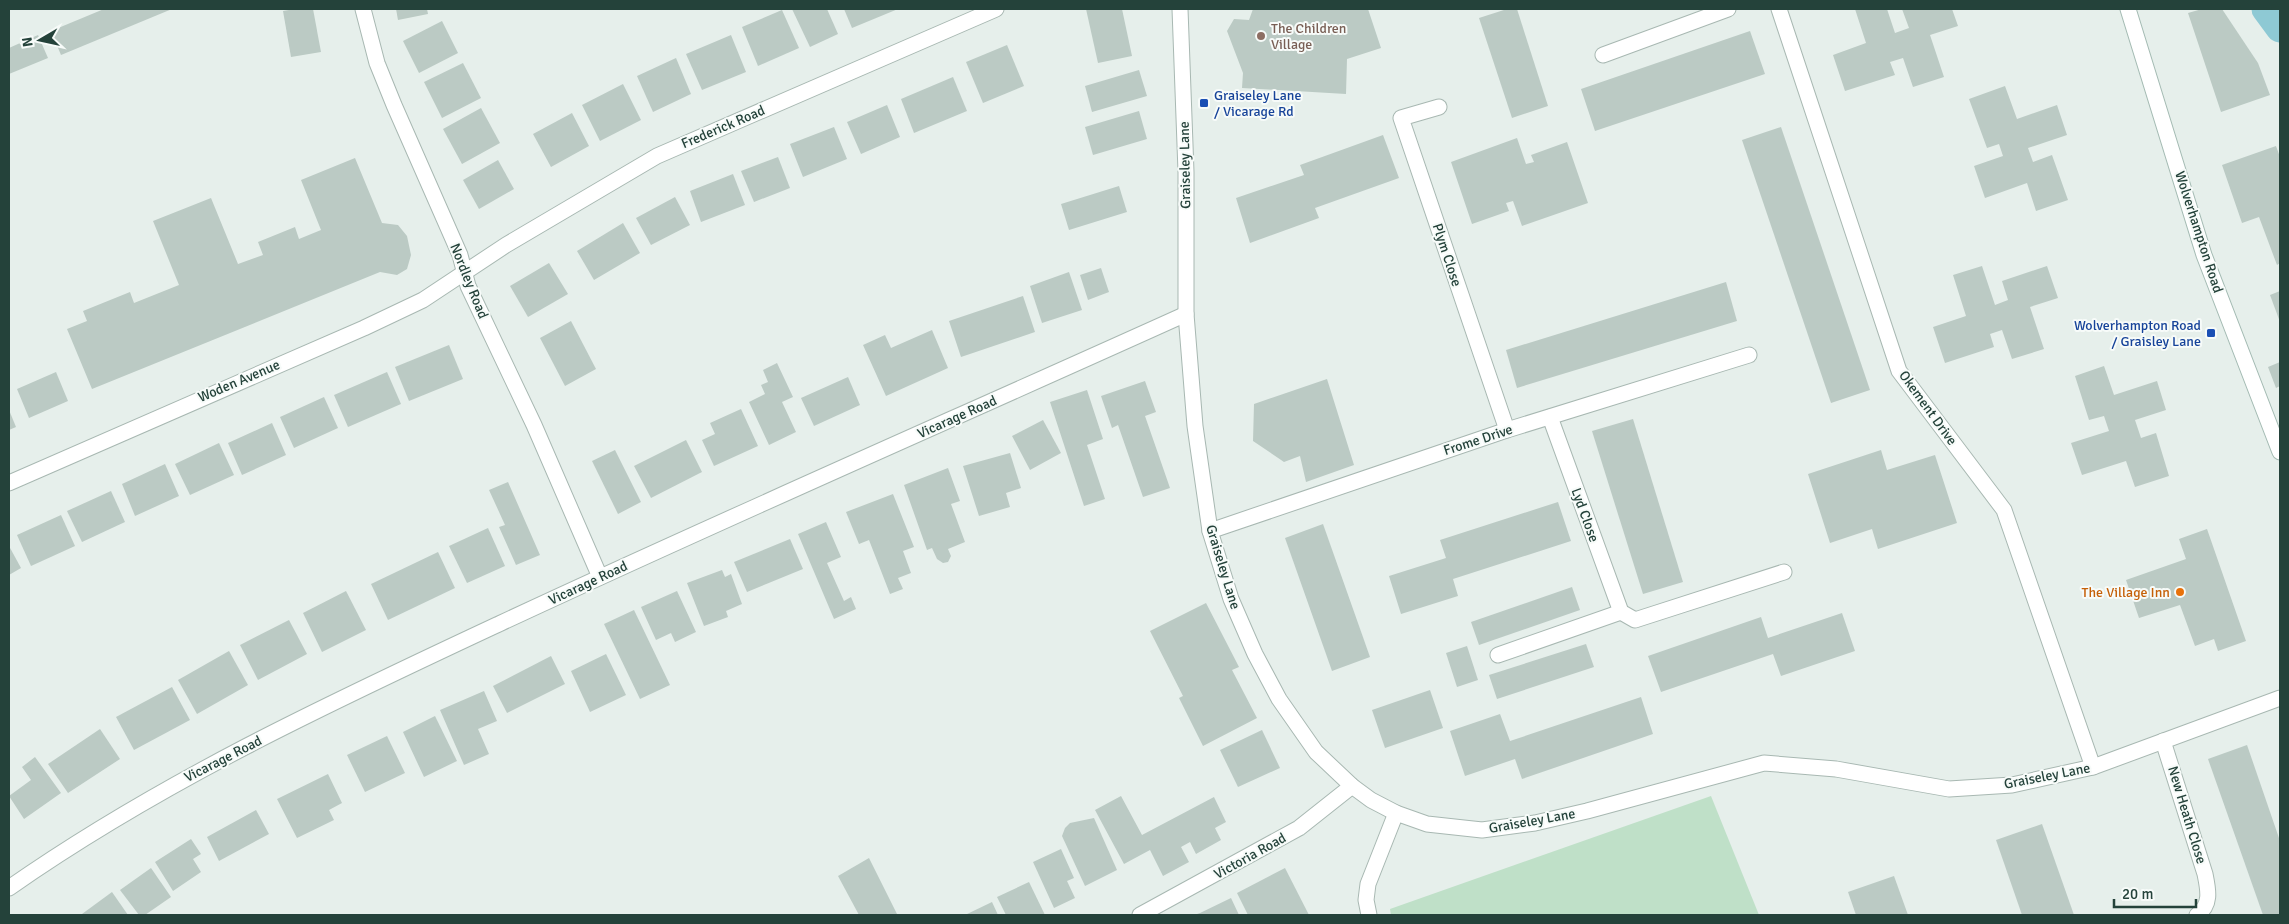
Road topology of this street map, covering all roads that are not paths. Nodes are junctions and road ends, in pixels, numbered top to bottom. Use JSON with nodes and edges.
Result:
{"nodes":[{"id":1,"x":363,"y":9,"type":"edge"},
{"id":2,"x":996,"y":9,"type":"edge"},
{"id":3,"x":1180,"y":9,"type":"edge"},
{"id":4,"x":1728,"y":9,"type":"edge"},
{"id":5,"x":1779,"y":9,"type":"edge"},
{"id":6,"x":2129,"y":9,"type":"edge"},
{"id":7,"x":1603,"y":54,"type":"dead end"},
{"id":8,"x":1439,"y":107,"type":"dead end"},
{"id":9,"x":464,"y":272,"type":"junction"},
{"id":10,"x":1186,"y":314,"type":"junction"},
{"id":11,"x":1749,"y":355,"type":"dead end"},
{"id":12,"x":1550,"y":417,"type":"junction"},
{"id":13,"x":1507,"y":430,"type":"junction"},
{"id":14,"x":2280,"y":452,"type":"edge"},
{"id":15,"x":9,"y":482,"type":"edge"},
{"id":16,"x":1210,"y":531,"type":"junction"},
{"id":17,"x":1784,"y":572,"type":"dead end"},
{"id":18,"x":600,"y":577,"type":"junction"},
{"id":19,"x":1621,"y":612,"type":"junction"},
{"id":20,"x":1498,"y":655,"type":"dead end"},
{"id":21,"x":2280,"y":698,"type":"edge"},
{"id":22,"x":2163,"y":741,"type":"junction"},
{"id":23,"x":2093,"y":768,"type":"junction"},
{"id":24,"x":1352,"y":786,"type":"junction"},
{"id":25,"x":1396,"y":814,"type":"junction"},
{"id":26,"x":9,"y":888,"type":"edge"},
{"id":27,"x":1140,"y":915,"type":"edge"},
{"id":28,"x":1369,"y":915,"type":"edge"},
{"id":29,"x":2197,"y":915,"type":"edge"}],
"edges":[{"from":1,"to":9,"type":"street","name":"Nordley Road"},
{"from":2,"to":9,"type":"street","name":"Frederick Road"},
{"from":3,"to":10,"type":"street","name":"Graiseley Lane"},
{"from":4,"to":7,"type":"street"},
{"from":5,"to":23,"type":"street","name":"Okement Drive"},
{"from":6,"to":14,"type":"street","name":"Wolverhampton Road"},
{"from":8,"to":13,"type":"street","name":"Plym Close"},
{"from":9,"to":15,"type":"street","name":"Woden Avenue"},
{"from":9,"to":18,"type":"street","name":"Nordley Road"},
{"from":10,"to":16,"type":"street","name":"Graiseley Lane"},
{"from":10,"to":18,"type":"street","name":"Vicarage Road"},
{"from":11,"to":12,"type":"street","name":"Frome Drive"},
{"from":12,"to":13,"type":"street","name":"Frome Drive"},
{"from":12,"to":19,"type":"street","name":"Lyd Close"},
{"from":13,"to":16,"type":"street","name":"Frome Drive"},
{"from":16,"to":24,"type":"street","name":"Graiseley Lane"},
{"from":17,"to":19,"type":"street"},
{"from":18,"to":26,"type":"street","name":"Vicarage Road"},
{"from":19,"to":20,"type":"street"},
{"from":21,"to":22,"type":"street","name":"Graiseley Lane"},
{"from":22,"to":23,"type":"street","name":"Graiseley Lane"},
{"from":22,"to":29,"type":"street","name":"New Heath Close"},
{"from":23,"to":25,"type":"street","name":"Graiseley Lane"},
{"from":24,"to":25,"type":"street","name":"Graiseley Lane"},
{"from":24,"to":27,"type":"street","name":"Victoria Road"},
{"from":25,"to":28,"type":"street"}]}
